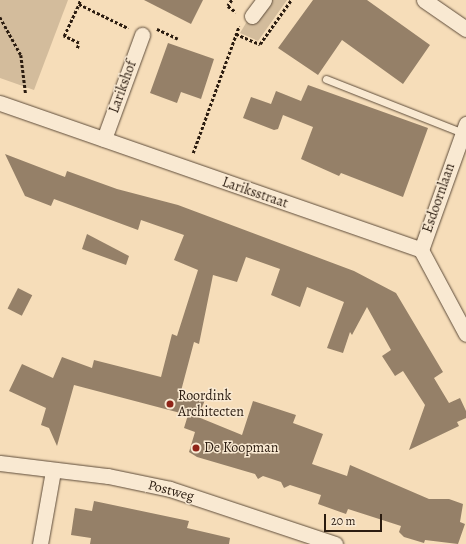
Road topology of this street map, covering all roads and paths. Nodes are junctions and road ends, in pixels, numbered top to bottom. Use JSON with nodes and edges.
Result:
{"nodes":[{"id":1,"x":80,"y":0,"type":"edge"},
{"id":2,"x":264,"y":0,"type":"edge"},
{"id":3,"x":424,"y":0,"type":"edge"},
{"id":4,"x":79,"y":4,"type":"junction"},
{"id":5,"x":252,"y":16,"type":"joint"},
{"id":6,"x":0,"y":17,"type":"edge"},
{"id":7,"x":466,"y":29,"type":"edge"},
{"id":8,"x":142,"y":35,"type":"junction"},
{"id":9,"x":178,"y":39,"type":"dead end"},
{"id":10,"x":77,"y":48,"type":"dead end"},
{"id":11,"x":326,"y":78,"type":"dead end"},
{"id":12,"x":0,"y":103,"type":"edge"},
{"id":13,"x":32,"y":114,"type":"junction"},
{"id":14,"x":464,"y":128,"type":"edge"},
{"id":15,"x":104,"y":140,"type":"junction"},
{"id":16,"x":186,"y":170,"type":"junction"},
{"id":17,"x":420,"y":250,"type":"junction"},
{"id":18,"x":466,"y":334,"type":"edge"},
{"id":19,"x":0,"y":463,"type":"edge"},
{"id":20,"x":54,"y":471,"type":"junction"},
{"id":21,"x":40,"y":544,"type":"edge"},
{"id":22,"x":335,"y":544,"type":"edge"}],
"edges":[{"from":1,"to":4,"type":"path"},
{"from":2,"to":5,"type":"street"},
{"from":3,"to":7,"type":"street"},
{"from":4,"to":8,"type":"path"},
{"from":4,"to":10,"type":"path"},
{"from":5,"to":16,"type":"path"},
{"from":6,"to":13,"type":"path"},
{"from":8,"to":9,"type":"path"},
{"from":8,"to":15,"type":"street","name":"Larikshof"},
{"from":11,"to":14,"type":"lane"},
{"from":12,"to":13,"type":"street","name":"Lariksstraat"},
{"from":13,"to":15,"type":"street","name":"Lariksstraat"},
{"from":14,"to":17,"type":"street","name":"Esdoornlaan"},
{"from":15,"to":16,"type":"street","name":"Lariksstraat"},
{"from":16,"to":17,"type":"street","name":"Lariksstraat"},
{"from":17,"to":18,"type":"street"},
{"from":19,"to":20,"type":"street","name":"Postweg"},
{"from":20,"to":21,"type":"street"},
{"from":20,"to":22,"type":"street","name":"Postweg"}]}
